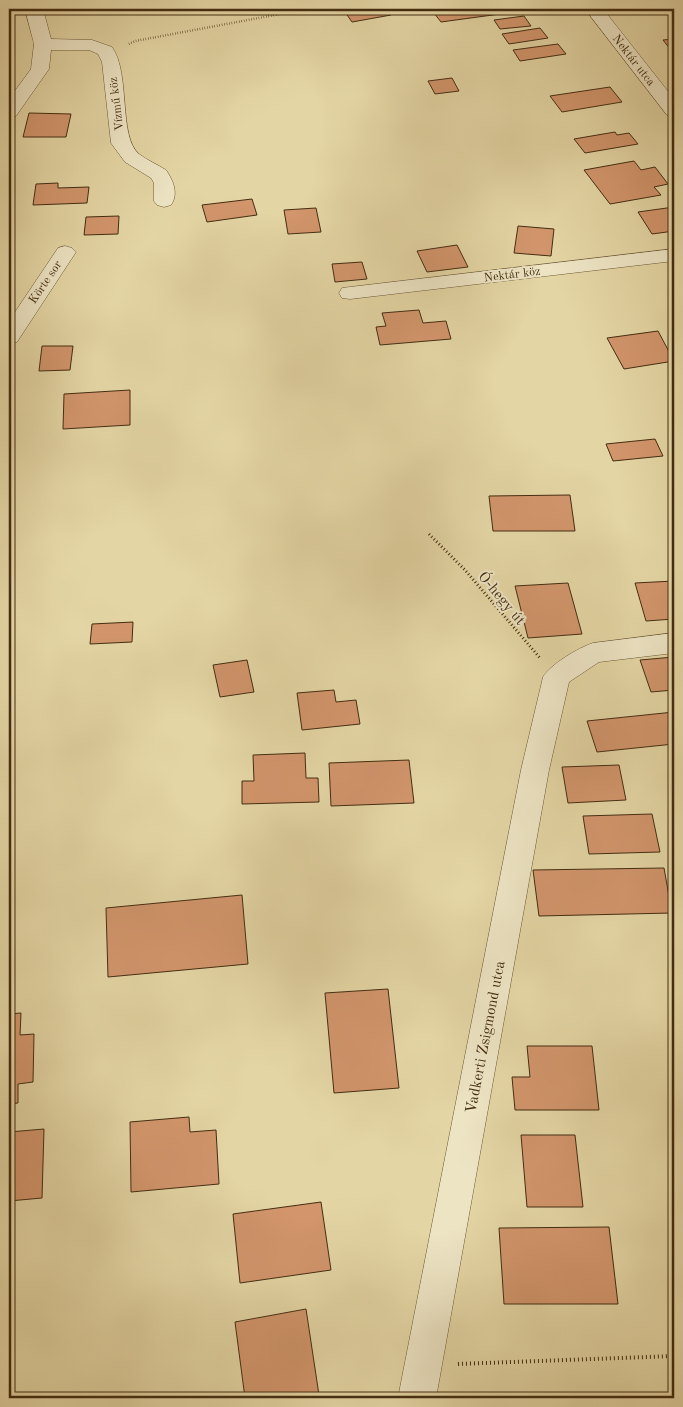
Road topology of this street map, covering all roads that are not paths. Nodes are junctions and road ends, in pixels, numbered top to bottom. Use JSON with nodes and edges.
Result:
{"nodes":[{"id":1,"x":34,"y":9,"type":"edge"},
{"id":2,"x":594,"y":9,"type":"edge"},
{"id":3,"x":44,"y":44,"type":"junction"},
{"id":4,"x":674,"y":111,"type":"edge"},
{"id":5,"x":9,"y":112,"type":"edge"},
{"id":6,"x":164,"y":202,"type":"dead end"},
{"id":7,"x":65,"y":252,"type":"dead end"},
{"id":8,"x":674,"y":255,"type":"edge"},
{"id":9,"x":350,"y":293,"type":"dead end"},
{"id":10,"x":9,"y":337,"type":"edge"},
{"id":11,"x":674,"y":643,"type":"edge"},
{"id":12,"x":417,"y":1398,"type":"edge"}],
"edges":[{"from":1,"to":3,"type":"street"},
{"from":2,"to":4,"type":"street","name":"Nektár utca"},
{"from":3,"to":5,"type":"street"},
{"from":3,"to":6,"type":"street","name":"Vízmű köz"},
{"from":7,"to":10,"type":"street","name":"Körte sor"},
{"from":8,"to":9,"type":"street","name":"Nektár köz"},
{"from":11,"to":12,"type":"street","name":"Vadkerti Zsigmond utca"}]}
